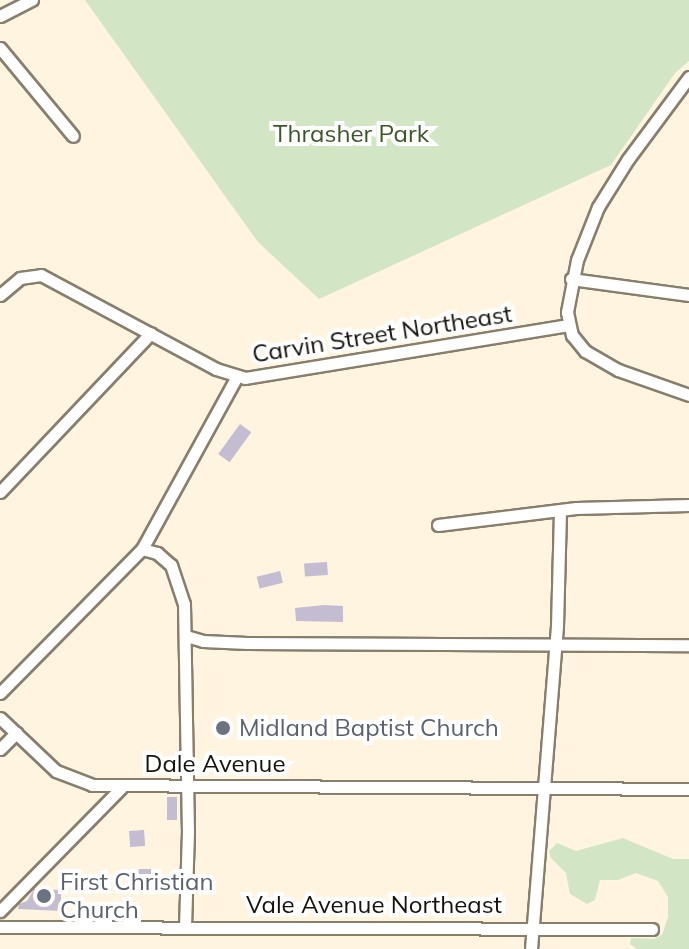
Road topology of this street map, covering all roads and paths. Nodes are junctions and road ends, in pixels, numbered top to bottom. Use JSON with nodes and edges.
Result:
{"nodes":[{"id":1,"x":32,"y":0,"type":"edge"},
{"id":2,"x":0,"y":16,"type":"edge"},
{"id":3,"x":0,"y":48,"type":"edge"},
{"id":4,"x":689,"y":77,"type":"edge"},
{"id":5,"x":73,"y":136,"type":"dead end"},
{"id":6,"x":571,"y":279,"type":"junction"},
{"id":7,"x":0,"y":295,"type":"edge"},
{"id":8,"x":689,"y":295,"type":"edge"},
{"id":9,"x":568,"y":325,"type":"junction"},
{"id":10,"x":151,"y":333,"type":"junction"},
{"id":11,"x":237,"y":376,"type":"junction"},
{"id":12,"x":689,"y":395,"type":"edge"},
{"id":13,"x":0,"y":492,"type":"edge"},
{"id":14,"x":689,"y":505,"type":"edge"},
{"id":15,"x":560,"y":510,"type":"junction"},
{"id":16,"x":438,"y":525,"type":"dead end"},
{"id":17,"x":142,"y":549,"type":"junction"},
{"id":18,"x":186,"y":636,"type":"junction"},
{"id":19,"x":555,"y":645,"type":"junction"},
{"id":20,"x":689,"y":645,"type":"edge"},
{"id":21,"x":0,"y":693,"type":"edge"},
{"id":22,"x":0,"y":718,"type":"edge"},
{"id":23,"x":16,"y":733,"type":"junction"},
{"id":24,"x":0,"y":749,"type":"edge"},
{"id":25,"x":123,"y":786,"type":"junction"},
{"id":26,"x":187,"y":786,"type":"junction"},
{"id":27,"x":544,"y":787,"type":"junction"},
{"id":28,"x":689,"y":789,"type":"edge"},
{"id":29,"x":0,"y":911,"type":"edge"},
{"id":30,"x":0,"y":927,"type":"edge"},
{"id":31,"x":185,"y":927,"type":"junction"},
{"id":32,"x":533,"y":928,"type":"junction"},
{"id":33,"x":652,"y":929,"type":"dead end"},
{"id":34,"x":531,"y":949,"type":"edge"}],
"edges":[{"from":1,"to":2,"type":"street"},
{"from":3,"to":5,"type":"street"},
{"from":4,"to":6,"type":"street"},
{"from":6,"to":8,"type":"street"},
{"from":6,"to":9,"type":"street"},
{"from":7,"to":10,"type":"street","name":"Carvin Street Northeast"},
{"from":9,"to":11,"type":"street","name":"Carvin Street Northeast"},
{"from":9,"to":12,"type":"street"},
{"from":10,"to":11,"type":"street","name":"Carvin Street Northeast"},
{"from":10,"to":13,"type":"street"},
{"from":11,"to":17,"type":"street"},
{"from":14,"to":15,"type":"street"},
{"from":15,"to":16,"type":"street"},
{"from":15,"to":19,"type":"street"},
{"from":17,"to":18,"type":"street"},
{"from":17,"to":21,"type":"street"},
{"from":18,"to":19,"type":"street"},
{"from":18,"to":26,"type":"street"},
{"from":19,"to":20,"type":"street"},
{"from":19,"to":27,"type":"street"},
{"from":22,"to":23,"type":"street","name":"Dale Avenue"},
{"from":23,"to":24,"type":"street"},
{"from":23,"to":25,"type":"street","name":"Dale Avenue"},
{"from":25,"to":26,"type":"street","name":"Dale Avenue"},
{"from":25,"to":29,"type":"street"},
{"from":26,"to":27,"type":"street","name":"Dale Avenue"},
{"from":26,"to":31,"type":"street"},
{"from":27,"to":28,"type":"street","name":"Dale Avenue"},
{"from":27,"to":32,"type":"street"},
{"from":30,"to":31,"type":"street","name":"Vale Avenue Northeast"},
{"from":31,"to":32,"type":"street","name":"Vale Avenue Northeast"},
{"from":32,"to":33,"type":"street","name":"Vale Avenue Northeast"},
{"from":32,"to":34,"type":"street"}]}
